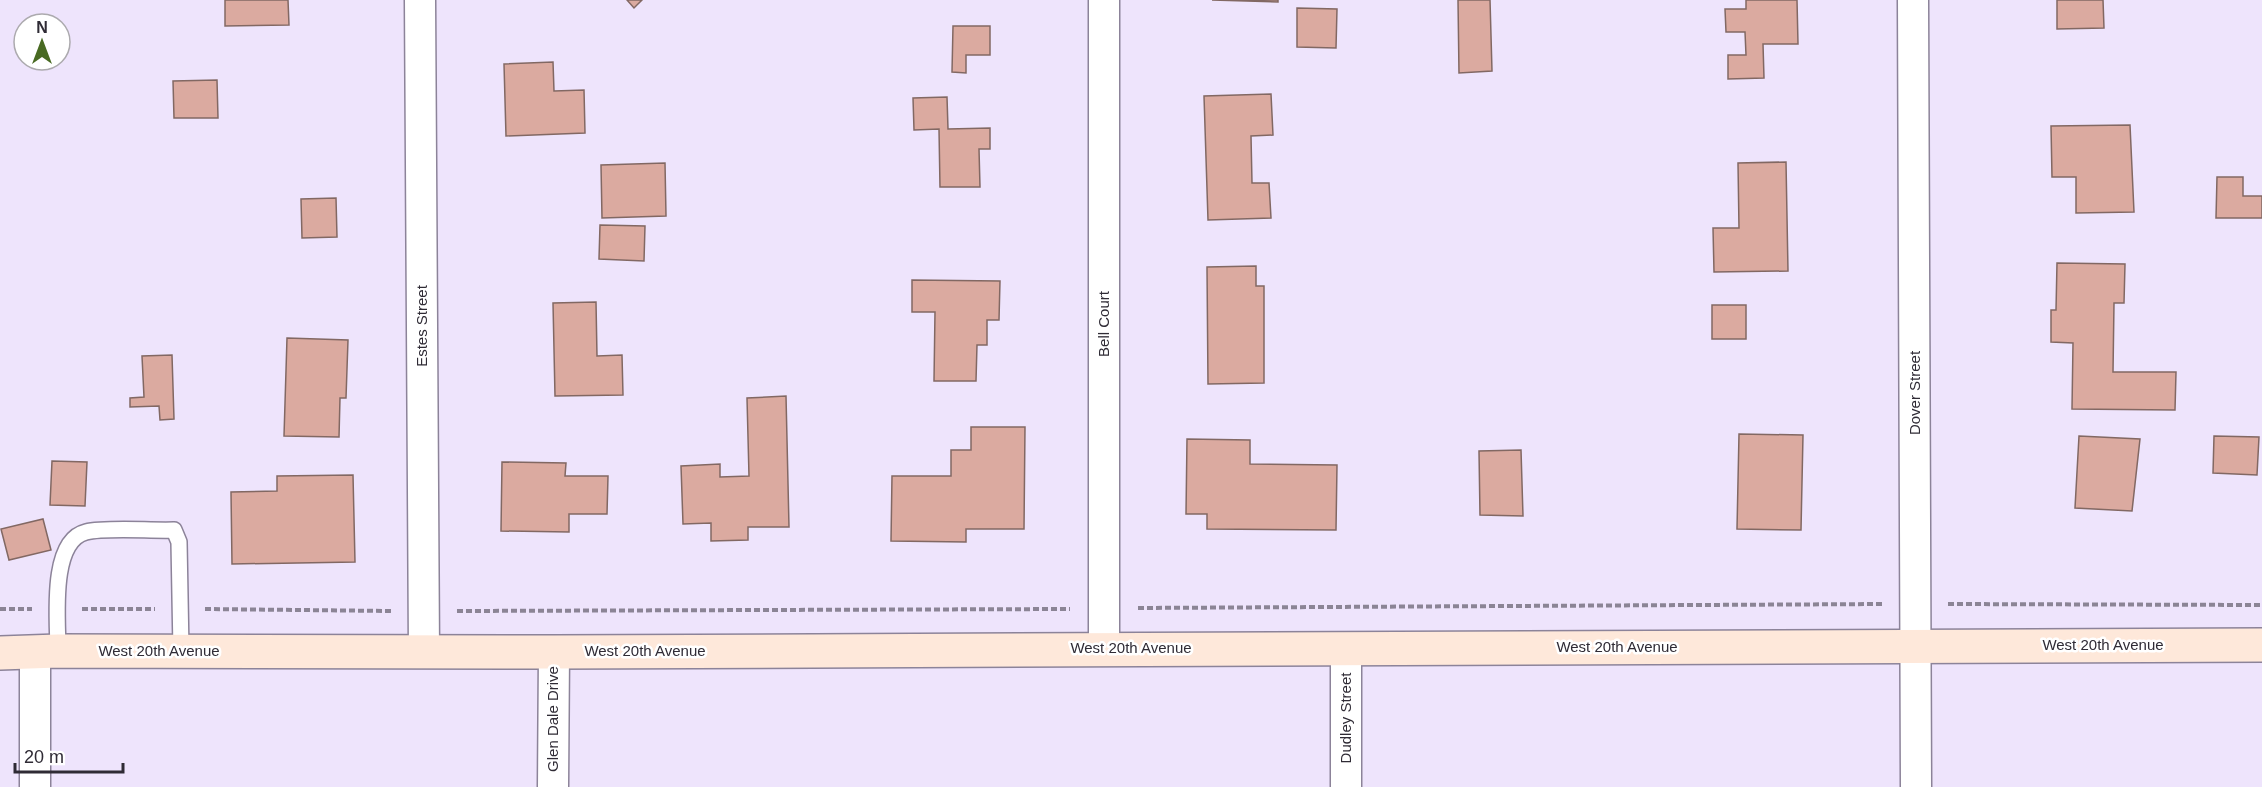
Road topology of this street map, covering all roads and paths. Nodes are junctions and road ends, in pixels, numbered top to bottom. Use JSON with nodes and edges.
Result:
{"nodes":[{"id":1,"x":420,"y":0,"type":"edge"},
{"id":2,"x":1104,"y":0,"type":"edge"},
{"id":3,"x":1913,"y":0,"type":"edge"},
{"id":4,"x":2262,"y":645,"type":"edge"},
{"id":5,"x":1916,"y":646,"type":"junction"},
{"id":6,"x":1104,"y":648,"type":"junction"},
{"id":7,"x":1346,"y":648,"type":"junction"},
{"id":8,"x":181,"y":651,"type":"junction"},
{"id":9,"x":47,"y":652,"type":"junction"},
{"id":10,"x":424,"y":652,"type":"junction"},
{"id":11,"x":554,"y":652,"type":"junction"},
{"id":12,"x":0,"y":653,"type":"edge"},
{"id":13,"x":35,"y":787,"type":"edge"},
{"id":14,"x":553,"y":787,"type":"edge"},
{"id":15,"x":1346,"y":787,"type":"edge"},
{"id":16,"x":1916,"y":787,"type":"edge"}],
"edges":[{"from":1,"to":10,"type":"street","name":"Estes Street"},
{"from":2,"to":6,"type":"street","name":"Bell Court"},
{"from":3,"to":5,"type":"street","name":"Dover Street"},
{"from":4,"to":5,"type":"street","name":"West 20th Avenue"},
{"from":5,"to":7,"type":"street","name":"West 20th Avenue"},
{"from":5,"to":16,"type":"street","name":"Dover Street"},
{"from":6,"to":7,"type":"street","name":"West 20th Avenue"},
{"from":6,"to":11,"type":"street","name":"West 20th Avenue"},
{"from":7,"to":15,"type":"street","name":"Dudley Street"},
{"from":8,"to":9,"type":"street","name":"West 20th Avenue"},
{"from":8,"to":9,"type":"lane"},
{"from":8,"to":10,"type":"street","name":"West 20th Avenue"},
{"from":9,"to":12,"type":"street","name":"West 20th Avenue"},
{"from":9,"to":13,"type":"street"},
{"from":10,"to":11,"type":"street","name":"West 20th Avenue"},
{"from":11,"to":14,"type":"street","name":"Glen Dale Drive"}]}
